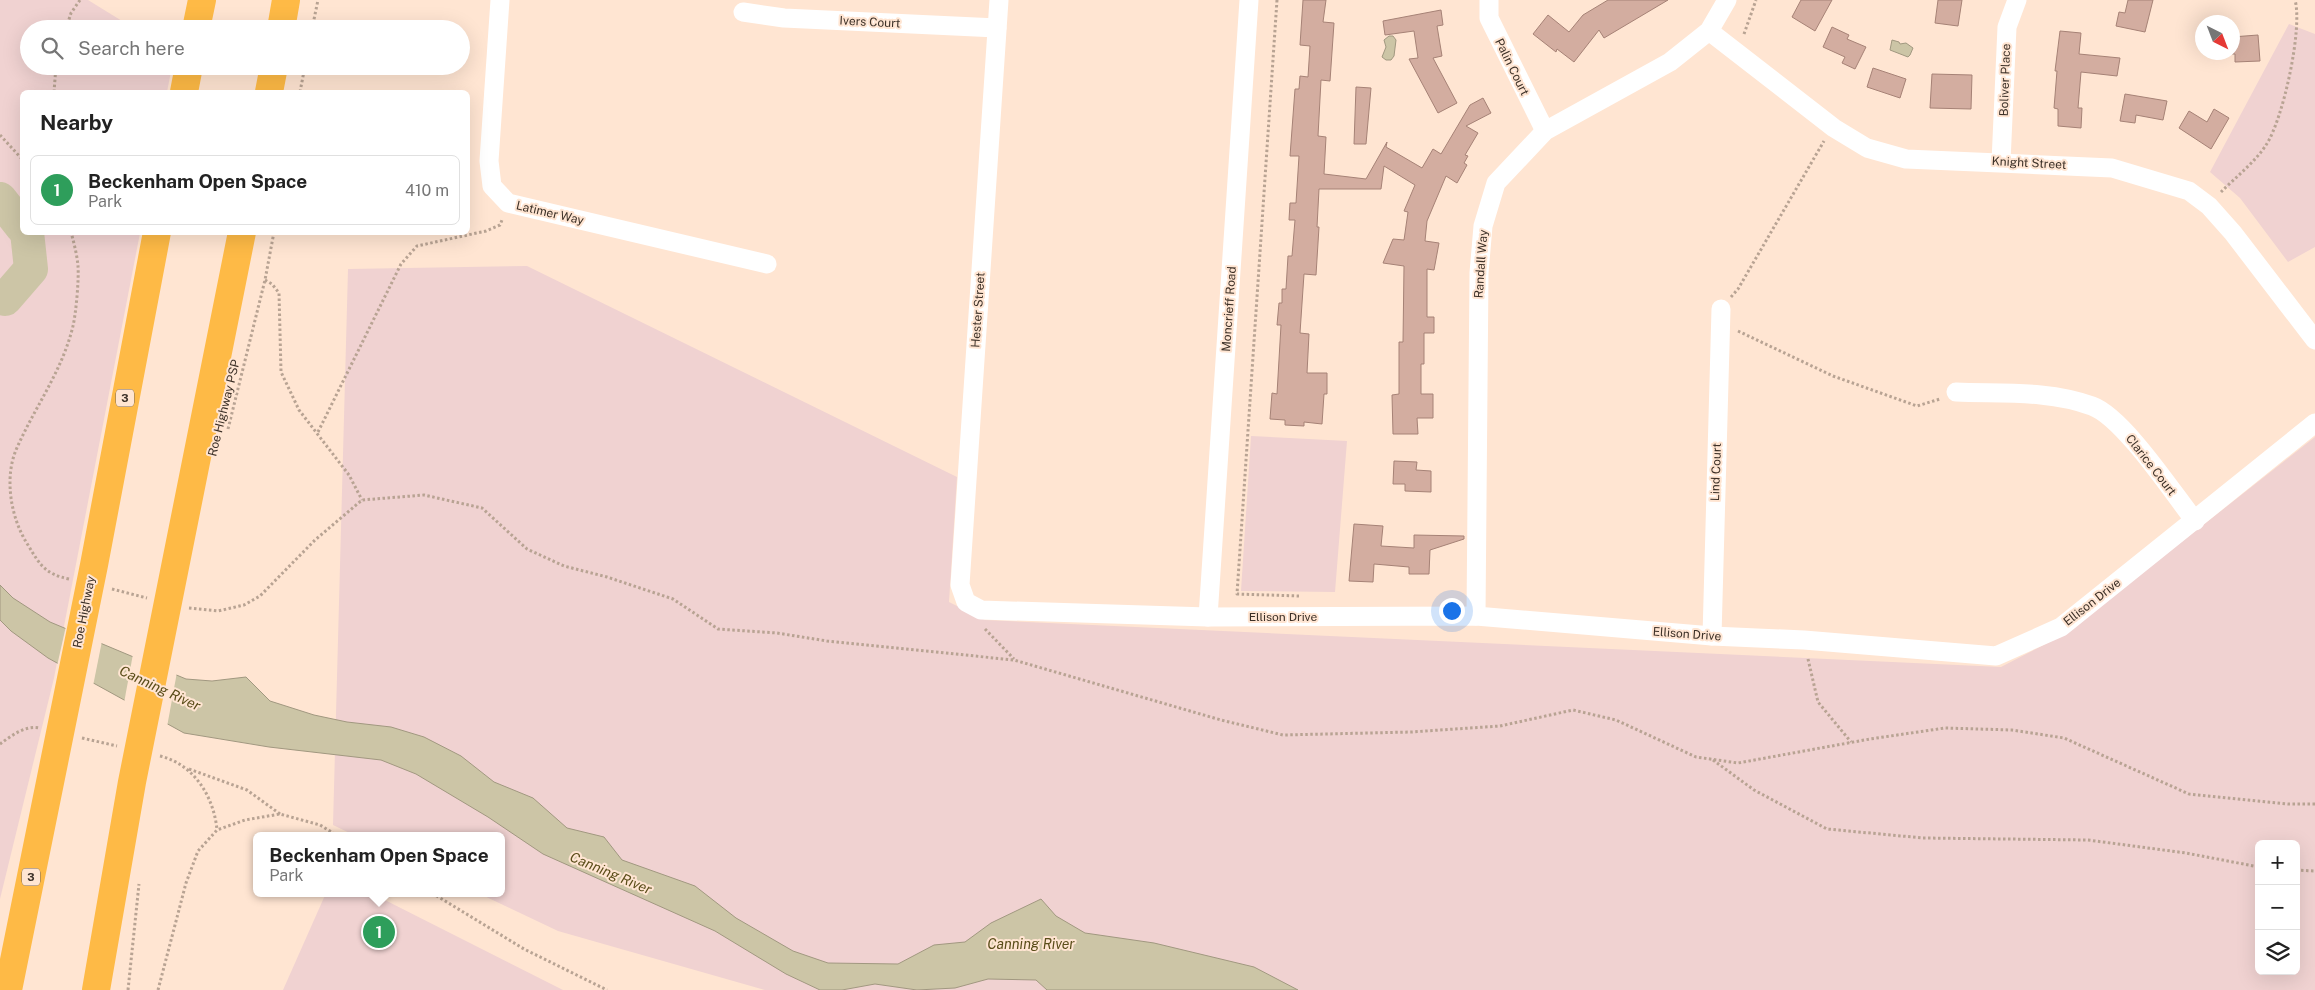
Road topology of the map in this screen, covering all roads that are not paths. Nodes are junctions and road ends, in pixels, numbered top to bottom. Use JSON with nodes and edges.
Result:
{"nodes":[{"id":1,"x":202,"y":0,"type":"edge"},
{"id":2,"x":286,"y":0,"type":"edge"},
{"id":3,"x":500,"y":0,"type":"edge"},
{"id":4,"x":998,"y":0,"type":"edge"},
{"id":5,"x":1250,"y":0,"type":"edge"},
{"id":6,"x":1490,"y":0,"type":"edge"},
{"id":7,"x":1727,"y":0,"type":"edge"},
{"id":8,"x":2017,"y":0,"type":"edge"},
{"id":9,"x":743,"y":12,"type":"dead end"},
{"id":10,"x":198,"y":20,"type":"edge"},
{"id":11,"x":283,"y":20,"type":"edge"},
{"id":12,"x":997,"y":28,"type":"junction"},
{"id":13,"x":1709,"y":31,"type":"junction"},
{"id":14,"x":187,"y":75,"type":"edge"},
{"id":15,"x":272,"y":75,"type":"edge"},
{"id":16,"x":184,"y":90,"type":"edge"},
{"id":17,"x":268,"y":90,"type":"edge"},
{"id":18,"x":1545,"y":131,"type":"junction"},
{"id":19,"x":2002,"y":162,"type":"junction"},
{"id":20,"x":156,"y":235,"type":"edge"},
{"id":21,"x":241,"y":235,"type":"edge"},
{"id":22,"x":767,"y":264,"type":"dead end"},
{"id":23,"x":1721,"y":309,"type":"road end"},
{"id":24,"x":2315,"y":340,"type":"edge"},
{"id":25,"x":1956,"y":392,"type":"road end"},
{"id":26,"x":2315,"y":423,"type":"edge"},
{"id":27,"x":2195,"y":521,"type":"junction"},
{"id":28,"x":981,"y":610,"type":"joint"},
{"id":29,"x":1476,"y":616,"type":"junction"},
{"id":30,"x":1208,"y":617,"type":"junction"},
{"id":31,"x":1712,"y":636,"type":"junction"},
{"id":32,"x":8,"y":990,"type":"edge"},
{"id":33,"x":96,"y":990,"type":"edge"}],
"edges":[{"from":1,"to":10,"type":"highway"},
{"from":2,"to":11,"type":"highway"},
{"from":3,"to":22,"type":"street","name":"Latimer Way"},
{"from":4,"to":12,"type":"street","name":"Hester Street"},
{"from":5,"to":30,"type":"street","name":"Moncrieff Road"},
{"from":6,"to":18,"type":"street","name":"Palin Court"},
{"from":7,"to":13,"type":"street","name":"Randall Way"},
{"from":8,"to":19,"type":"street","name":"Boliver Place"},
{"from":9,"to":12,"type":"street","name":"Ivers Court"},
{"from":12,"to":28,"type":"street","name":"Hester Street"},
{"from":13,"to":18,"type":"street","name":"Randall Way"},
{"from":13,"to":19,"type":"street","name":"Knight Street"},
{"from":14,"to":16,"type":"highway"},
{"from":15,"to":17,"type":"highway"},
{"from":18,"to":29,"type":"street","name":"Randall Way"},
{"from":19,"to":24,"type":"street","name":"Knight Street"},
{"from":20,"to":32,"type":"highway","name":"Roe Highway","number":"3"},
{"from":21,"to":33,"type":"highway"},
{"from":23,"to":31,"type":"street","name":"Lind Court"},
{"from":25,"to":27,"type":"street","name":"Clarice Court"},
{"from":26,"to":27,"type":"street","name":"Ellison Drive"},
{"from":27,"to":31,"type":"street","name":"Ellison Drive"},
{"from":28,"to":30,"type":"street","name":"Ellison Drive"},
{"from":29,"to":30,"type":"street","name":"Ellison Drive"},
{"from":29,"to":31,"type":"street","name":"Ellison Drive"}]}
